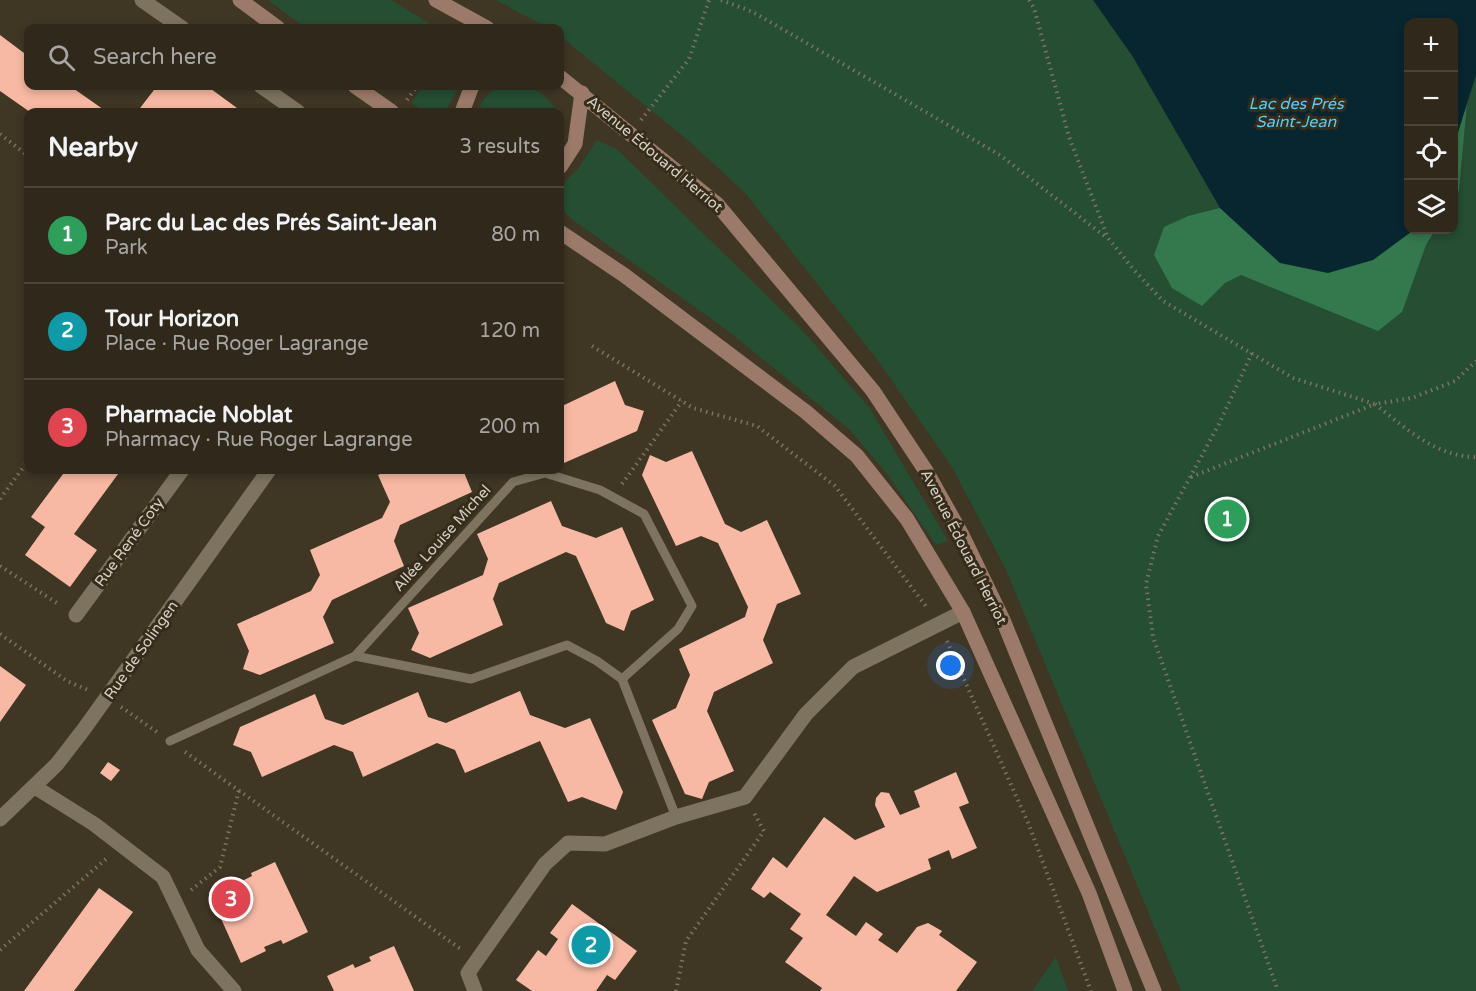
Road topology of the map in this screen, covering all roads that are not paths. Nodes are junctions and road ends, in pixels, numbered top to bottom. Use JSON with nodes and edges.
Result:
{"nodes":[{"id":1,"x":142,"y":0,"type":"edge"},
{"id":2,"x":240,"y":0,"type":"edge"},
{"id":3,"x":436,"y":0,"type":"edge"},
{"id":4,"x":176,"y":24,"type":"edge"},
{"id":5,"x":273,"y":24,"type":"edge"},
{"id":6,"x":480,"y":24,"type":"edge"},
{"id":7,"x":564,"y":80,"type":"edge"},
{"id":8,"x":267,"y":90,"type":"edge"},
{"id":9,"x":361,"y":90,"type":"edge"},
{"id":10,"x":470,"y":90,"type":"edge"},
{"id":11,"x":582,"y":93,"type":"junction"},
{"id":12,"x":292,"y":108,"type":"edge"},
{"id":13,"x":386,"y":108,"type":"edge"},
{"id":14,"x":464,"y":108,"type":"edge"},
{"id":15,"x":564,"y":161,"type":"edge"},
{"id":16,"x":564,"y":235,"type":"edge"},
{"id":17,"x":179,"y":474,"type":"edge"},
{"id":18,"x":266,"y":474,"type":"edge"},
{"id":19,"x":541,"y":474,"type":"edge"},
{"id":20,"x":548,"y":474,"type":"edge"},
{"id":21,"x":963,"y":612,"type":"junction"},
{"id":22,"x":76,"y":615,"type":"road end"},
{"id":23,"x":355,"y":656,"type":"junction"},
{"id":24,"x":622,"y":679,"type":"junction"},
{"id":25,"x":170,"y":741,"type":"road end"},
{"id":26,"x":35,"y":787,"type":"junction"},
{"id":27,"x":676,"y":817,"type":"junction"},
{"id":28,"x":0,"y":819,"type":"edge"},
{"id":29,"x":234,"y":991,"type":"edge"},
{"id":30,"x":475,"y":991,"type":"edge"},
{"id":31,"x":1125,"y":991,"type":"edge"},
{"id":32,"x":1154,"y":991,"type":"edge"}],
"edges":[{"from":1,"to":4,"type":"street"},
{"from":2,"to":5,"type":"main road"},
{"from":3,"to":6,"type":"main road"},
{"from":7,"to":11,"type":"main road","name":"Avenue Édouard Herriot"},
{"from":8,"to":12,"type":"street"},
{"from":9,"to":13,"type":"main road"},
{"from":10,"to":14,"type":"main road"},
{"from":11,"to":15,"type":"main road"},
{"from":11,"to":32,"type":"main road","name":"Avenue Édouard Herriot"},
{"from":16,"to":21,"type":"main road","name":"Avenue Édouard Herriot"},
{"from":17,"to":22,"type":"street","name":"Rue René Coty"},
{"from":18,"to":26,"type":"street","name":"Rue de Solingen"},
{"from":19,"to":23,"type":"lane","name":"Allée Louise Michel"},
{"from":20,"to":24,"type":"lane","name":"Allée Louise Michel"},
{"from":21,"to":27,"type":"street"},
{"from":21,"to":31,"type":"main road","name":"Avenue Édouard Herriot"},
{"from":23,"to":24,"type":"lane"},
{"from":23,"to":25,"type":"lane","name":"Allée Louise Michel"},
{"from":24,"to":27,"type":"lane"},
{"from":26,"to":28,"type":"street","name":"Rue de Solingen"},
{"from":26,"to":29,"type":"street"},
{"from":27,"to":30,"type":"street"}]}
